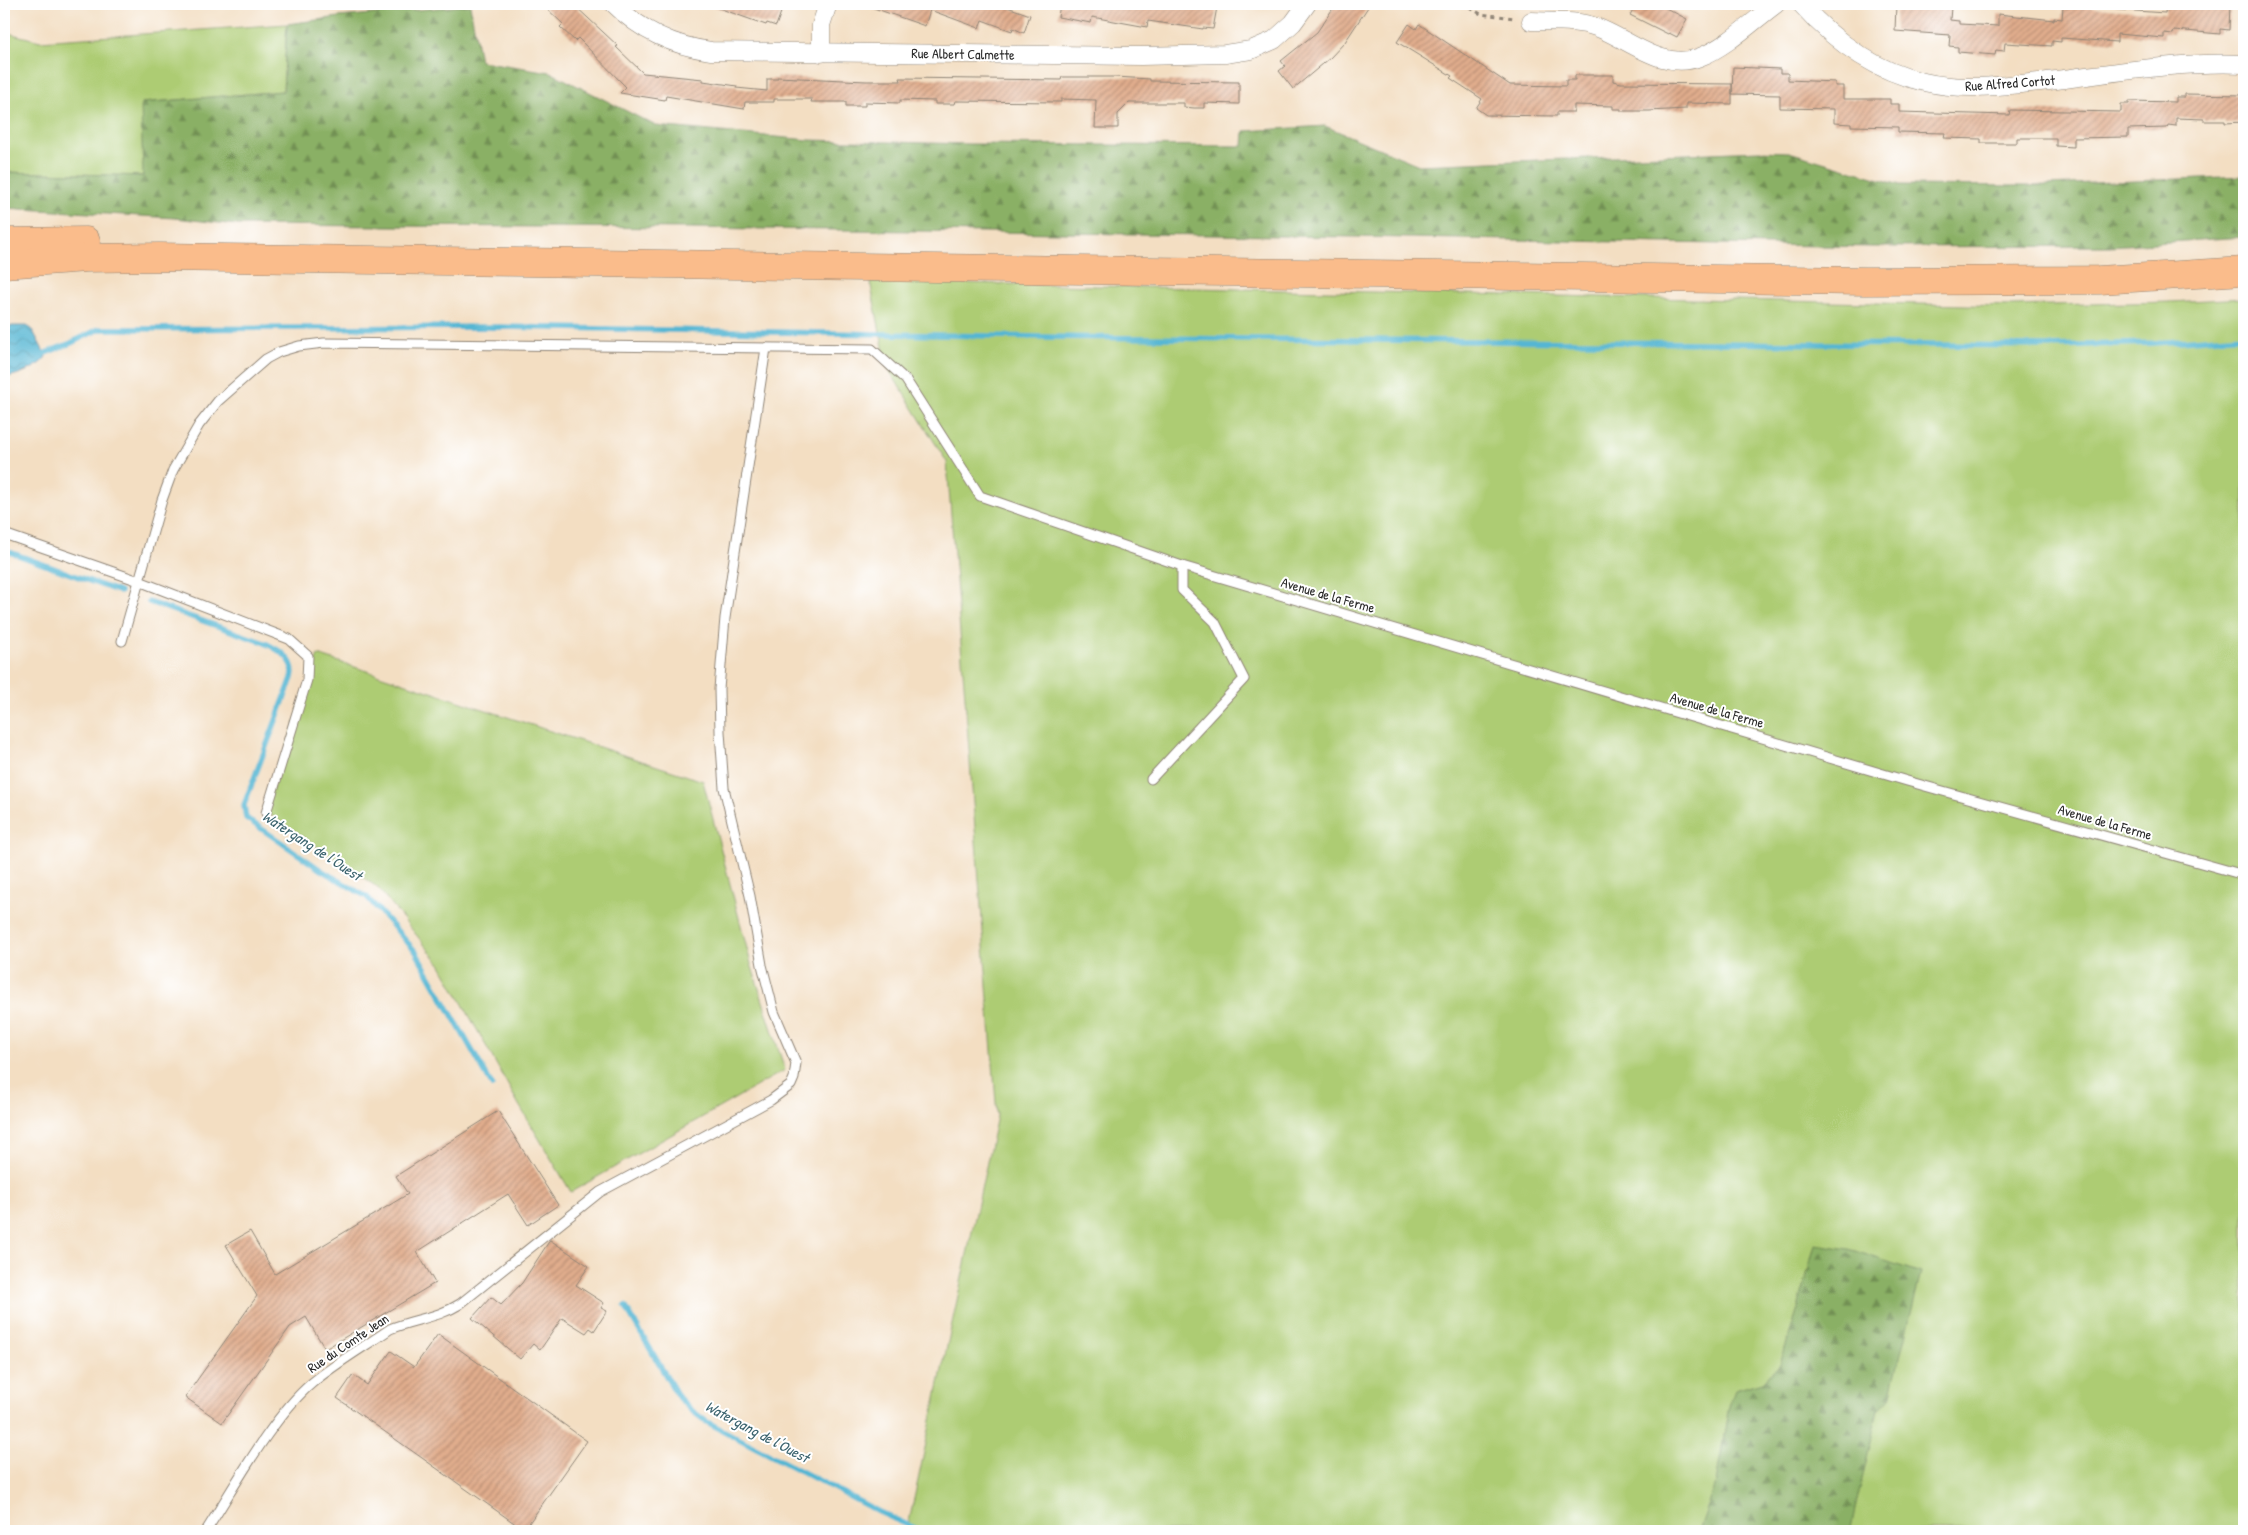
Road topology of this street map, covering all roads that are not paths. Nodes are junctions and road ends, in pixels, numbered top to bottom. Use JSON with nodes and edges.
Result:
{"nodes":[{"id":1,"x":614,"y":4,"type":"edge"},
{"id":2,"x":828,"y":4,"type":"edge"},
{"id":3,"x":1307,"y":4,"type":"edge"},
{"id":4,"x":1776,"y":4,"type":"edge"},
{"id":5,"x":1801,"y":4,"type":"edge"},
{"id":6,"x":1531,"y":20,"type":"road end"},
{"id":7,"x":821,"y":52,"type":"junction"},
{"id":8,"x":2244,"y":64,"type":"edge"},
{"id":9,"x":4,"y":242,"type":"edge"},
{"id":10,"x":2244,"y":254,"type":"edge"},
{"id":11,"x":4,"y":264,"type":"edge"},
{"id":12,"x":2244,"y":271,"type":"edge"},
{"id":13,"x":766,"y":348,"type":"junction"},
{"id":14,"x":4,"y":534,"type":"edge"},
{"id":15,"x":1182,"y":566,"type":"junction"},
{"id":16,"x":140,"y":581,"type":"junction"},
{"id":17,"x":122,"y":641,"type":"dead end"},
{"id":18,"x":1151,"y":779,"type":"dead end"},
{"id":19,"x":266,"y":813,"type":"dead end"},
{"id":20,"x":2244,"y":875,"type":"edge"},
{"id":21,"x":206,"y":1531,"type":"edge"}],
"edges":[{"from":1,"to":7,"type":"street","name":"Rue Albert Calmette"},
{"from":2,"to":7,"type":"street"},
{"from":3,"to":7,"type":"street","name":"Rue Albert Calmette"},
{"from":4,"to":6,"type":"street"},
{"from":5,"to":8,"type":"street","name":"Rue Alfred Cortot"},
{"from":9,"to":10,"type":"main road"},
{"from":11,"to":12,"type":"main road"},
{"from":13,"to":15,"type":"lane","name":"Avenue de la Ferme"},
{"from":13,"to":16,"type":"lane","name":"Avenue de la Ferme"},
{"from":13,"to":21,"type":"lane","name":"Rue du Comte Jean"},
{"from":14,"to":16,"type":"lane"},
{"from":15,"to":18,"type":"lane"},
{"from":15,"to":20,"type":"lane","name":"Avenue de la Ferme"},
{"from":16,"to":17,"type":"lane","name":"Avenue de la Ferme"},
{"from":16,"to":19,"type":"lane"}]}
